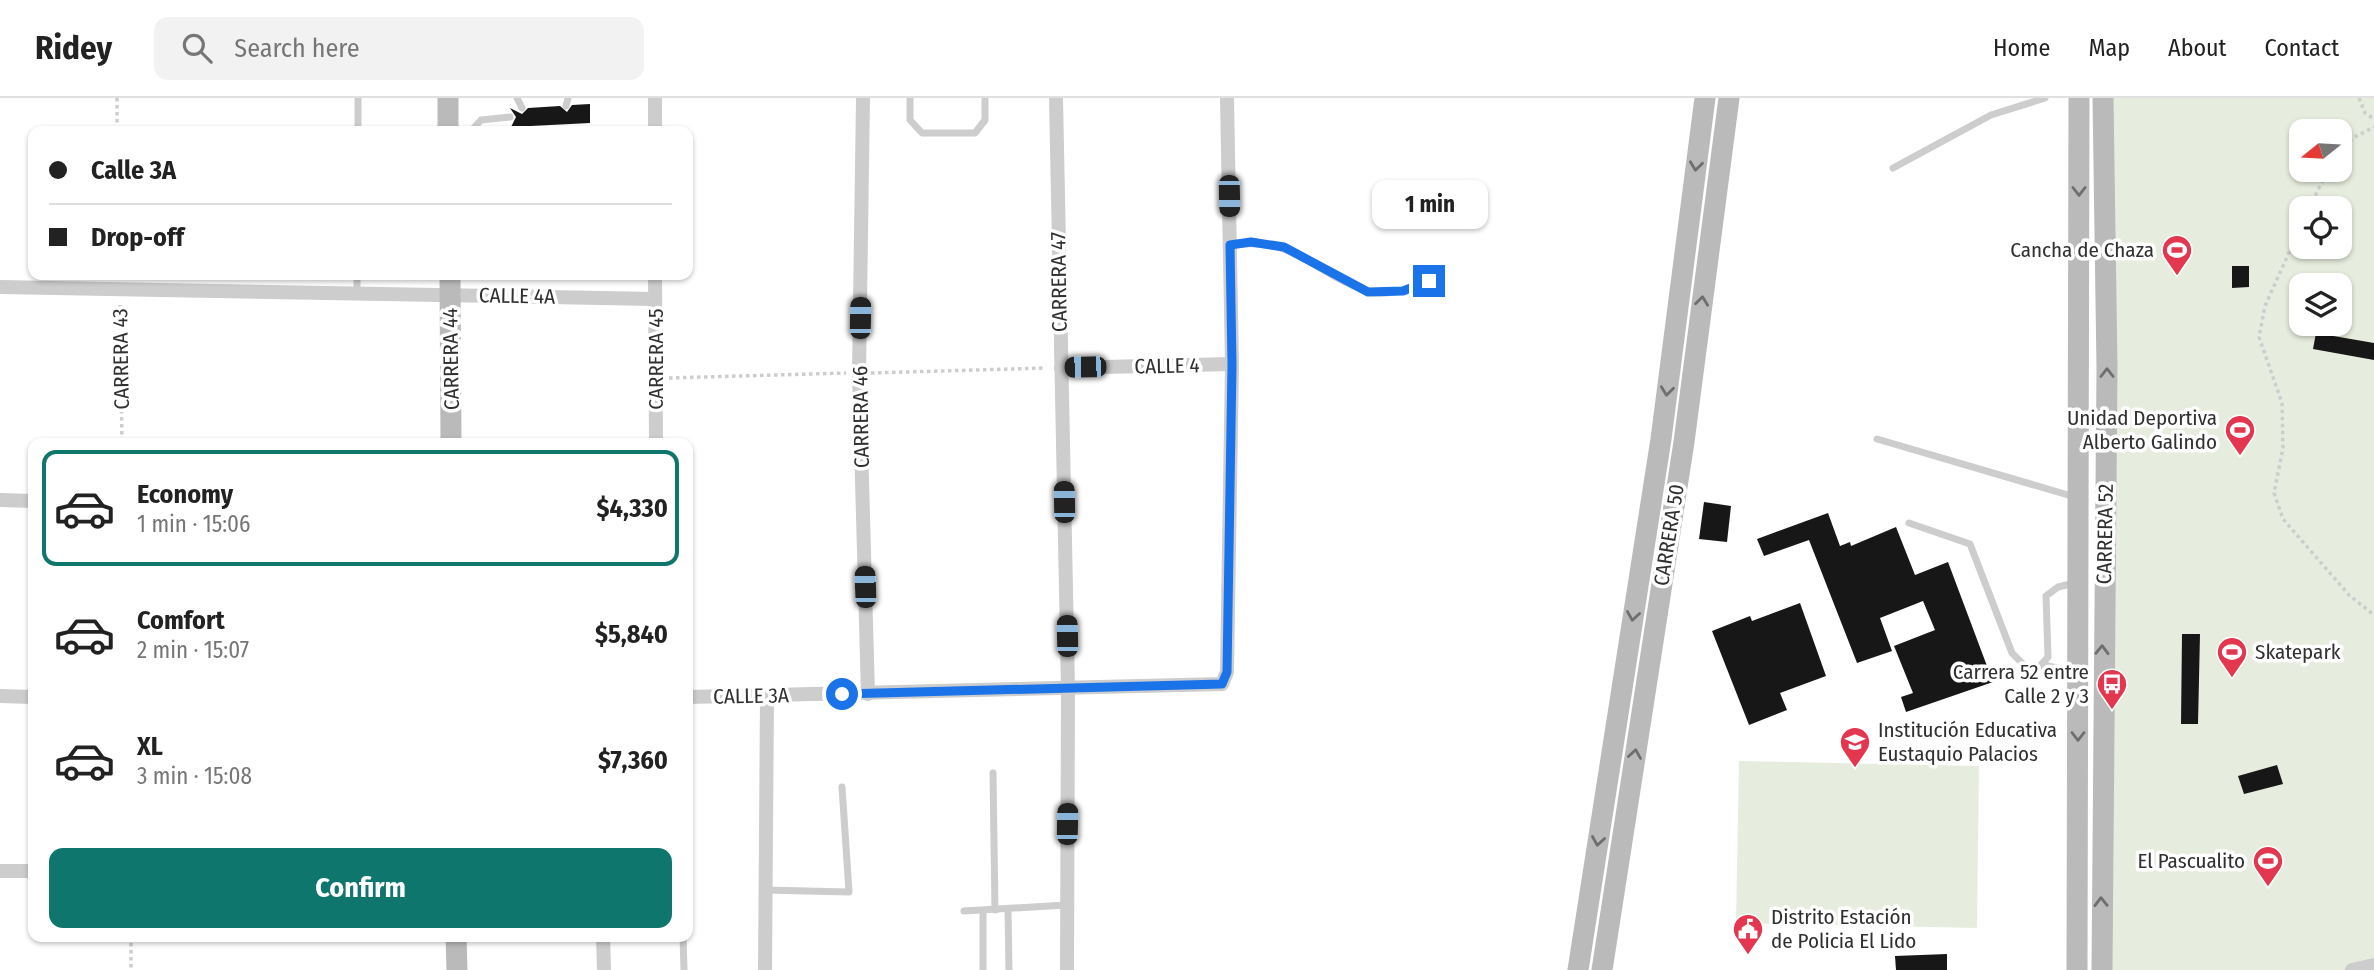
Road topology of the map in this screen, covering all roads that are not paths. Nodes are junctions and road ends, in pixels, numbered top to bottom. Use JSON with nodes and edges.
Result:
{"nodes":[{"id":1,"x":358,"y":98,"type":"edge"},
{"id":2,"x":448,"y":98,"type":"edge"},
{"id":3,"x":517,"y":98,"type":"edge"},
{"id":4,"x":655,"y":98,"type":"edge"},
{"id":5,"x":863,"y":98,"type":"edge"},
{"id":6,"x":910,"y":98,"type":"edge"},
{"id":7,"x":985,"y":98,"type":"edge"},
{"id":8,"x":1056,"y":98,"type":"edge"},
{"id":9,"x":1227,"y":98,"type":"edge"},
{"id":10,"x":1705,"y":98,"type":"edge"},
{"id":11,"x":1729,"y":98,"type":"edge"},
{"id":12,"x":2045,"y":98,"type":"edge"},
{"id":13,"x":2079,"y":98,"type":"edge"},
{"id":14,"x":2103,"y":98,"type":"edge"},
{"id":15,"x":522,"y":108,"type":"dead end"},
{"id":16,"x":510,"y":117,"type":"dead end"},
{"id":17,"x":358,"y":126,"type":"edge"},
{"id":18,"x":448,"y":126,"type":"edge"},
{"id":19,"x":476,"y":126,"type":"edge"},
{"id":20,"x":655,"y":126,"type":"edge"},
{"id":21,"x":2079,"y":139,"type":"junction"},
{"id":22,"x":2104,"y":139,"type":"junction"},
{"id":23,"x":1893,"y":168,"type":"dead end"},
{"id":24,"x":1230,"y":245,"type":"junction"},
{"id":25,"x":357,"y":280,"type":"edge"},
{"id":26,"x":655,"y":280,"type":"edge"},
{"id":27,"x":1429,"y":281,"type":"dead end"},
{"id":28,"x":450,"y":285,"type":"edge"},
{"id":29,"x":0,"y":287,"type":"edge"},
{"id":30,"x":357,"y":293,"type":"junction"},
{"id":31,"x":655,"y":299,"type":"junction"},
{"id":32,"x":1232,"y":365,"type":"junction"},
{"id":33,"x":1061,"y":368,"type":"junction"},
{"id":34,"x":451,"y":438,"type":"edge"},
{"id":35,"x":656,"y":438,"type":"edge"},
{"id":36,"x":1878,"y":439,"type":"dead end"},
{"id":37,"x":2079,"y":498,"type":"junction"},
{"id":38,"x":0,"y":500,"type":"edge"},
{"id":39,"x":28,"y":501,"type":"edge"},
{"id":40,"x":1909,"y":523,"type":"dead end"},
{"id":41,"x":2079,"y":582,"type":"junction"},
{"id":42,"x":2044,"y":665,"type":"junction"},
{"id":43,"x":2078,"y":672,"type":"junction"},
{"id":44,"x":1068,"y":689,"type":"junction"},
{"id":45,"x":868,"y":694,"type":"junction"},
{"id":46,"x":0,"y":696,"type":"edge"},
{"id":47,"x":767,"y":696,"type":"junction"},
{"id":48,"x":28,"y":697,"type":"edge"},
{"id":49,"x":693,"y":697,"type":"edge"},
{"id":50,"x":993,"y":773,"type":"dead end"},
{"id":51,"x":842,"y":787,"type":"dead end"},
{"id":52,"x":0,"y":871,"type":"edge"},
{"id":53,"x":28,"y":871,"type":"edge"},
{"id":54,"x":764,"y":890,"type":"junction"},
{"id":55,"x":1066,"y":905,"type":"junction"},
{"id":56,"x":995,"y":910,"type":"junction"},
{"id":57,"x":1008,"y":910,"type":"junction"},
{"id":58,"x":964,"y":911,"type":"dead end"},
{"id":59,"x":983,"y":911,"type":"junction"},
{"id":60,"x":456,"y":942,"type":"edge"},
{"id":61,"x":603,"y":942,"type":"edge"},
{"id":62,"x":683,"y":942,"type":"edge"},
{"id":63,"x":2374,"y":965,"type":"edge"},
{"id":64,"x":457,"y":970,"type":"edge"},
{"id":65,"x":604,"y":970,"type":"edge"},
{"id":66,"x":684,"y":970,"type":"edge"},
{"id":67,"x":765,"y":970,"type":"edge"},
{"id":68,"x":983,"y":970,"type":"edge"},
{"id":69,"x":1009,"y":970,"type":"edge"},
{"id":70,"x":1067,"y":970,"type":"edge"},
{"id":71,"x":1578,"y":970,"type":"edge"},
{"id":72,"x":1601,"y":970,"type":"edge"},
{"id":73,"x":2077,"y":970,"type":"edge"},
{"id":74,"x":2102,"y":970,"type":"edge"},
{"id":75,"x":2353,"y":970,"type":"edge"}],
"edges":[{"from":1,"to":17,"type":"lane"},
{"from":2,"to":18,"type":"street"},
{"from":3,"to":15,"type":"lane"},
{"from":4,"to":20,"type":"street"},
{"from":5,"to":45,"type":"street","name":"CARRERA 46"},
{"from":6,"to":7,"type":"lane"},
{"from":8,"to":33,"type":"street","name":"CARRERA 47"},
{"from":9,"to":24,"type":"street"},
{"from":10,"to":71,"type":"street","name":"CARRERA 50","one_way":true},
{"from":72,"to":11,"type":"street","name":"CARRERA 50","one_way":true},
{"from":12,"to":23,"type":"lane"},
{"from":13,"to":21,"type":"street","name":"CARRERA 52"},
{"from":14,"to":22,"type":"street","name":"CARRERA 52"},
{"from":16,"to":19,"type":"lane"},
{"from":21,"to":22,"type":"street"},
{"from":21,"to":37,"type":"street","name":"CARRERA 52","one_way":true},
{"from":74,"to":22,"type":"street","name":"CARRERA 52","one_way":true},
{"from":24,"to":27,"type":"lane"},
{"from":24,"to":32,"type":"street"},
{"from":25,"to":30,"type":"lane"},
{"from":26,"to":31,"type":"street","name":"CARRERA 45"},
{"from":28,"to":30,"type":"street","name":"CALLE 4A"},
{"from":28,"to":31,"type":"street","name":"CALLE 4A"},
{"from":28,"to":34,"type":"street","name":"CARRERA 44"},
{"from":29,"to":30,"type":"street","name":"CALLE 4A"},
{"from":31,"to":35,"type":"street","name":"CARRERA 45"},
{"from":32,"to":33,"type":"street","name":"CALLE 4"},
{"from":32,"to":44,"type":"street","name":"CALLE 3A"},
{"from":33,"to":44,"type":"street","name":"CARRERA 47"},
{"from":36,"to":37,"type":"lane"},
{"from":37,"to":41,"type":"street","name":"CARRERA 52"},
{"from":38,"to":39,"type":"street"},
{"from":40,"to":42,"type":"lane"},
{"from":41,"to":42,"type":"lane"},
{"from":41,"to":43,"type":"street","name":"CARRERA 52"},
{"from":42,"to":43,"type":"lane"},
{"from":43,"to":73,"type":"street","name":"CARRERA 52","one_way":true},
{"from":44,"to":45,"type":"street","name":"CALLE 3A"},
{"from":44,"to":55,"type":"street","name":"CARRERA 47"},
{"from":45,"to":47,"type":"street","name":"CALLE 3A"},
{"from":46,"to":48,"type":"street"},
{"from":47,"to":49,"type":"street","name":"CALLE 3A"},
{"from":47,"to":54,"type":"street"},
{"from":50,"to":56,"type":"lane"},
{"from":51,"to":54,"type":"lane"},
{"from":52,"to":53,"type":"street"},
{"from":54,"to":67,"type":"street"},
{"from":55,"to":57,"type":"lane"},
{"from":55,"to":70,"type":"street","name":"CARRERA 47"},
{"from":56,"to":57,"type":"lane"},
{"from":56,"to":59,"type":"lane"},
{"from":57,"to":69,"type":"lane"},
{"from":58,"to":59,"type":"lane"},
{"from":59,"to":68,"type":"lane"},
{"from":60,"to":64,"type":"street"},
{"from":61,"to":65,"type":"street"},
{"from":62,"to":66,"type":"lane"},
{"from":63,"to":75,"type":"street"}]}
